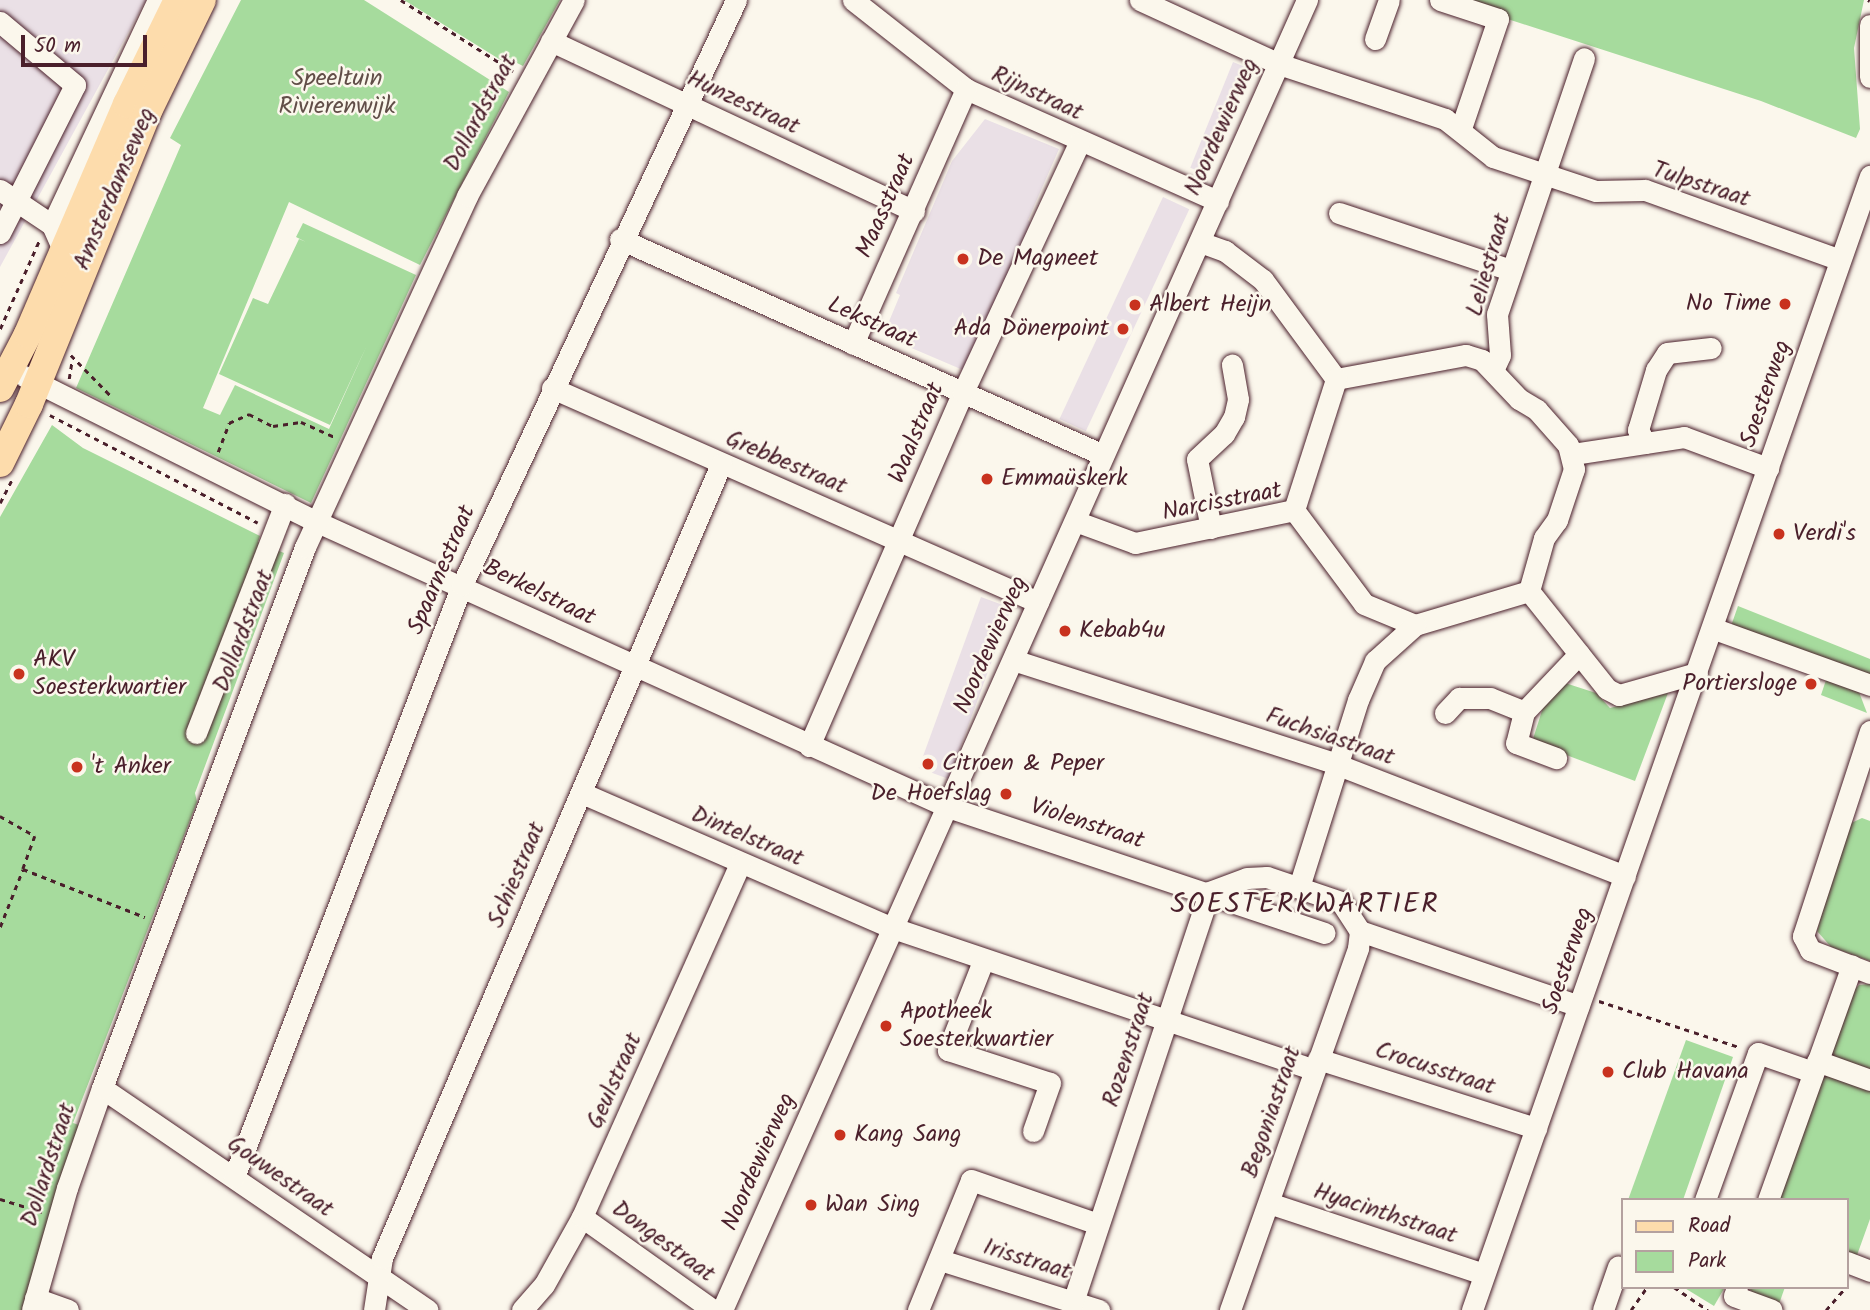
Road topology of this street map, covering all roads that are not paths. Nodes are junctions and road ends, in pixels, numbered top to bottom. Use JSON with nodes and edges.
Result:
{"nodes":[{"id":1,"x":158,"y":0,"type":"edge"},
{"id":2,"x":178,"y":0,"type":"edge"},
{"id":3,"x":202,"y":0,"type":"edge"},
{"id":4,"x":574,"y":0,"type":"edge"},
{"id":5,"x":736,"y":0,"type":"edge"},
{"id":6,"x":853,"y":0,"type":"edge"},
{"id":7,"x":1140,"y":0,"type":"edge"},
{"id":8,"x":1307,"y":0,"type":"edge"},
{"id":9,"x":1389,"y":0,"type":"edge"},
{"id":10,"x":1440,"y":0,"type":"edge"},
{"id":11,"x":0,"y":22,"type":"edge"},
{"id":12,"x":1870,"y":25,"type":"edge"},
{"id":13,"x":1375,"y":39,"type":"dead end"},
{"id":14,"x":551,"y":41,"type":"junction"},
{"id":15,"x":1584,"y":58,"type":"dead end"},
{"id":16,"x":1279,"y":64,"type":"junction"},
{"id":17,"x":1870,"y":77,"type":"edge"},
{"id":18,"x":966,"y":89,"type":"junction"},
{"id":19,"x":69,"y":96,"type":"junction"},
{"id":20,"x":684,"y":105,"type":"junction"},
{"id":21,"x":103,"y":113,"type":"junction"},
{"id":22,"x":1461,"y":128,"type":"junction"},
{"id":23,"x":1079,"y":143,"type":"junction"},
{"id":24,"x":1543,"y":176,"type":"junction"},
{"id":25,"x":1870,"y":176,"type":"edge"},
{"id":26,"x":1218,"y":201,"type":"junction"},
{"id":27,"x":5,"y":210,"type":"edge"},
{"id":28,"x":914,"y":211,"type":"junction"},
{"id":29,"x":1339,"y":213,"type":"dead end"},
{"id":30,"x":52,"y":225,"type":"junction"},
{"id":31,"x":620,"y":239,"type":"junction"},
{"id":32,"x":1200,"y":242,"type":"junction"},
{"id":33,"x":64,"y":252,"type":"junction"},
{"id":34,"x":1840,"y":260,"type":"junction"},
{"id":35,"x":1510,"y":270,"type":"junction"},
{"id":36,"x":853,"y":344,"type":"junction"},
{"id":37,"x":1711,"y":348,"type":"dead end"},
{"id":38,"x":1232,"y":365,"type":"dead end"},
{"id":39,"x":1494,"y":368,"type":"junction"},
{"id":40,"x":3,"y":374,"type":"edge"},
{"id":41,"x":1336,"y":379,"type":"junction"},
{"id":42,"x":552,"y":388,"type":"junction"},
{"id":43,"x":963,"y":392,"type":"junction"},
{"id":44,"x":33,"y":393,"type":"junction"},
{"id":45,"x":1645,"y":443,"type":"junction"},
{"id":46,"x":1573,"y":454,"type":"junction"},
{"id":47,"x":1103,"y":455,"type":"junction"},
{"id":48,"x":0,"y":463,"type":"edge"},
{"id":49,"x":721,"y":464,"type":"junction"},
{"id":50,"x":1768,"y":468,"type":"junction"},
{"id":51,"x":285,"y":504,"type":"junction"},
{"id":52,"x":1294,"y":510,"type":"junction"},
{"id":53,"x":315,"y":521,"type":"junction"},
{"id":54,"x":1075,"y":521,"type":"junction"},
{"id":55,"x":1211,"y":528,"type":"junction"},
{"id":56,"x":900,"y":541,"type":"junction"},
{"id":57,"x":462,"y":585,"type":"junction"},
{"id":58,"x":1529,"y":591,"type":"junction"},
{"id":59,"x":1038,"y":602,"type":"junction"},
{"id":60,"x":1415,"y":625,"type":"junction"},
{"id":61,"x":1713,"y":628,"type":"junction"},
{"id":62,"x":1579,"y":654,"type":"junction"},
{"id":63,"x":1013,"y":660,"type":"junction"},
{"id":64,"x":633,"y":667,"type":"junction"},
{"id":65,"x":1697,"y":673,"type":"junction"},
{"id":66,"x":1870,"y":685,"type":"edge"},
{"id":67,"x":1524,"y":712,"type":"junction"},
{"id":68,"x":1444,"y":713,"type":"dead end"},
{"id":69,"x":1870,"y":731,"type":"edge"},
{"id":70,"x":196,"y":733,"type":"dead end"},
{"id":71,"x":809,"y":746,"type":"junction"},
{"id":72,"x":1556,"y":758,"type":"dead end"},
{"id":73,"x":1336,"y":764,"type":"junction"},
{"id":74,"x":582,"y":793,"type":"junction"},
{"id":75,"x":948,"y":807,"type":"junction"},
{"id":76,"x":740,"y":864,"type":"junction"},
{"id":77,"x":1625,"y":876,"type":"junction"},
{"id":78,"x":1299,"y":887,"type":"junction"},
{"id":79,"x":1209,"y":892,"type":"junction"},
{"id":80,"x":893,"y":928,"type":"junction"},
{"id":81,"x":1360,"y":931,"type":"junction"},
{"id":82,"x":1325,"y":933,"type":"dead end"},
{"id":83,"x":983,"y":961,"type":"junction"},
{"id":84,"x":1861,"y":969,"type":"edge"},
{"id":85,"x":1581,"y":1001,"type":"junction"},
{"id":86,"x":1166,"y":1023,"type":"junction"},
{"id":87,"x":1316,"y":1065,"type":"junction"},
{"id":88,"x":1815,"y":1067,"type":"junction"},
{"id":89,"x":1870,"y":1080,"type":"edge"},
{"id":90,"x":102,"y":1088,"type":"junction"},
{"id":91,"x":1536,"y":1128,"type":"junction"},
{"id":92,"x":1033,"y":1131,"type":"dead end"},
{"id":93,"x":234,"y":1177,"type":"junction"},
{"id":94,"x":1706,"y":1198,"type":"edge"},
{"id":95,"x":1769,"y":1198,"type":"edge"},
{"id":96,"x":1269,"y":1203,"type":"junction"},
{"id":97,"x":582,"y":1217,"type":"junction"},
{"id":98,"x":1098,"y":1224,"type":"junction"},
{"id":99,"x":940,"y":1260,"type":"junction"},
{"id":100,"x":1849,"y":1263,"type":"edge"},
{"id":101,"x":1618,"y":1267,"type":"dead end"},
{"id":102,"x":1870,"y":1271,"type":"edge"},
{"id":103,"x":1484,"y":1274,"type":"junction"},
{"id":104,"x":379,"y":1278,"type":"junction"},
{"id":105,"x":1735,"y":1292,"type":"edge"},
{"id":106,"x":1073,"y":1302,"type":"junction"},
{"id":107,"x":34,"y":1304,"type":"edge"},
{"id":108,"x":68,"y":1310,"type":"edge"},
{"id":109,"x":374,"y":1310,"type":"edge"},
{"id":110,"x":426,"y":1310,"type":"edge"},
{"id":111,"x":522,"y":1310,"type":"edge"},
{"id":112,"x":713,"y":1310,"type":"edge"},
{"id":113,"x":722,"y":1310,"type":"edge"},
{"id":114,"x":918,"y":1310,"type":"edge"},
{"id":115,"x":1099,"y":1310,"type":"edge"},
{"id":116,"x":1230,"y":1310,"type":"edge"},
{"id":117,"x":1472,"y":1310,"type":"edge"},
{"id":118,"x":1603,"y":1310,"type":"edge"},
{"id":119,"x":1772,"y":1310,"type":"edge"}],
"edges":[{"from":1,"to":21,"type":"street","name":"Amsterdamseweg"},
{"from":2,"to":33,"type":"main road","name":"Amsterdamseweg"},
{"from":3,"to":44,"type":"main road","name":"Amsterdamseweg"},
{"from":4,"to":14,"type":"street","name":"Dollardstraat"},
{"from":5,"to":20,"type":"street","name":"Spaarnestraat"},
{"from":6,"to":18,"type":"street","name":"Rijnstraat"},
{"from":7,"to":16,"type":"street","name":"Tulpstraat"},
{"from":8,"to":16,"type":"street","name":"Noordewierweg"},
{"from":9,"to":13,"type":"street"},
{"from":10,"to":22,"type":"street"},
{"from":11,"to":19,"type":"street"},
{"from":12,"to":17,"type":"street"},
{"from":14,"to":20,"type":"street","name":"Hunzestraat"},
{"from":14,"to":53,"type":"street","name":"Dollardstraat"},
{"from":15,"to":24,"type":"street"},
{"from":16,"to":22,"type":"street","name":"Tulpstraat"},
{"from":16,"to":26,"type":"street","name":"Noordewierweg"},
{"from":18,"to":23,"type":"street","name":"Rijnstraat"},
{"from":18,"to":28,"type":"street","name":"Maasstraat"},
{"from":19,"to":21,"type":"street"},
{"from":19,"to":27,"type":"street"},
{"from":20,"to":28,"type":"street","name":"Hunzestraat"},
{"from":20,"to":31,"type":"street","name":"Spaarnestraat"},
{"from":21,"to":30,"type":"street","name":"Amsterdamseweg"},
{"from":22,"to":24,"type":"street","name":"Tulpstraat"},
{"from":23,"to":26,"type":"street","name":"Rijnstraat"},
{"from":23,"to":43,"type":"street","name":"Waalstraat"},
{"from":24,"to":34,"type":"street","name":"Tulpstraat"},
{"from":24,"to":35,"type":"street","name":"Leliestraat"},
{"from":25,"to":34,"type":"street","name":"Soesterweg"},
{"from":26,"to":32,"type":"street","name":"Noordewierweg"},
{"from":27,"to":30,"type":"street"},
{"from":28,"to":36,"type":"street","name":"Maasstraat"},
{"from":29,"to":35,"type":"street"},
{"from":30,"to":33,"type":"street","name":"Amsterdamseweg"},
{"from":31,"to":36,"type":"street","name":"Lekstraat"},
{"from":31,"to":42,"type":"street","name":"Spaarnestraat"},
{"from":32,"to":41,"type":"street"},
{"from":32,"to":47,"type":"street","name":"Noordewierweg"},
{"from":33,"to":40,"type":"main road","name":"Amsterdamseweg"},
{"from":34,"to":50,"type":"street","name":"Soesterweg"},
{"from":35,"to":39,"type":"street","name":"Leliestraat"},
{"from":36,"to":43,"type":"street","name":"Lekstraat"},
{"from":37,"to":45,"type":"street"},
{"from":38,"to":55,"type":"street"},
{"from":39,"to":41,"type":"street"},
{"from":39,"to":46,"type":"street"},
{"from":40,"to":44,"type":"street","name":"Amsterdamseweg"},
{"from":41,"to":52,"type":"street"},
{"from":42,"to":49,"type":"street","name":"Grebbestraat"},
{"from":42,"to":57,"type":"street","name":"Spaarnestraat"},
{"from":43,"to":47,"type":"street","name":"Lekstraat"},
{"from":43,"to":56,"type":"street","name":"Waalstraat"},
{"from":44,"to":48,"type":"main road","name":"Amsterdamseweg"},
{"from":44,"to":51,"type":"street","name":"Berkelstraat"},
{"from":45,"to":46,"type":"street"},
{"from":45,"to":50,"type":"street"},
{"from":46,"to":58,"type":"street"},
{"from":47,"to":54,"type":"street","name":"Noordewierweg"},
{"from":49,"to":56,"type":"street","name":"Grebbestraat"},
{"from":49,"to":64,"type":"street","name":"Schiestraat"},
{"from":50,"to":61,"type":"street","name":"Soesterweg"},
{"from":51,"to":53,"type":"street","name":"Berkelstraat"},
{"from":51,"to":70,"type":"street"},
{"from":52,"to":55,"type":"street","name":"Narcisstraat"},
{"from":52,"to":60,"type":"street","name":"Narcisstraat"},
{"from":53,"to":57,"type":"street","name":"Berkelstraat"},
{"from":53,"to":90,"type":"street","name":"Dollardstraat"},
{"from":54,"to":55,"type":"street","name":"Narcisstraat"},
{"from":54,"to":59,"type":"street","name":"Noordewierweg"},
{"from":56,"to":59,"type":"street","name":"Grebbestraat"},
{"from":56,"to":71,"type":"street","name":"Waalstraat"},
{"from":57,"to":64,"type":"street","name":"Berkelstraat"},
{"from":57,"to":93,"type":"street","name":"Spaarnestraat"},
{"from":58,"to":60,"type":"street"},
{"from":58,"to":62,"type":"street"},
{"from":59,"to":63,"type":"street","name":"Noordewierweg"},
{"from":60,"to":73,"type":"street"},
{"from":61,"to":65,"type":"street","name":"Soesterweg"},
{"from":61,"to":66,"type":"street"},
{"from":62,"to":65,"type":"street"},
{"from":62,"to":67,"type":"street"},
{"from":63,"to":73,"type":"street","name":"Fuchsiastraat"},
{"from":63,"to":75,"type":"street","name":"Noordewierweg"},
{"from":64,"to":71,"type":"street","name":"Berkelstraat"},
{"from":64,"to":74,"type":"street","name":"Schiestraat"},
{"from":65,"to":77,"type":"street","name":"Soesterweg"},
{"from":67,"to":68,"type":"street"},
{"from":67,"to":72,"type":"street"},
{"from":69,"to":84,"type":"street"},
{"from":71,"to":75,"type":"street","name":"Berkelstraat"},
{"from":73,"to":77,"type":"street","name":"Fuchsiastraat"},
{"from":73,"to":78,"type":"street"},
{"from":74,"to":76,"type":"street","name":"Dintelstraat"},
{"from":74,"to":104,"type":"street","name":"Schiestraat"},
{"from":75,"to":79,"type":"street","name":"Violenstraat"},
{"from":75,"to":80,"type":"street","name":"Noordewierweg"},
{"from":76,"to":80,"type":"street","name":"Dintelstraat"},
{"from":76,"to":97,"type":"street","name":"Geulstraat"},
{"from":77,"to":85,"type":"street","name":"Soesterweg"},
{"from":78,"to":79,"type":"street"},
{"from":78,"to":81,"type":"street"},
{"from":79,"to":82,"type":"street","name":"Violenstraat"},
{"from":79,"to":86,"type":"street","name":"Rozenstraat"},
{"from":80,"to":83,"type":"street","name":"Dintelstraat"},
{"from":80,"to":113,"type":"street","name":"Noordewierweg"},
{"from":81,"to":85,"type":"street"},
{"from":81,"to":87,"type":"street","name":"Begoniastraat"},
{"from":83,"to":86,"type":"street","name":"Dintelstraat"},
{"from":83,"to":92,"type":"street"},
{"from":84,"to":88,"type":"street"},
{"from":85,"to":91,"type":"street","name":"Soesterweg"},
{"from":86,"to":87,"type":"street","name":"Crocusstraat"},
{"from":86,"to":98,"type":"street","name":"Rozenstraat"},
{"from":87,"to":91,"type":"street","name":"Crocusstraat"},
{"from":87,"to":96,"type":"street","name":"Begoniastraat"},
{"from":88,"to":89,"type":"street"},
{"from":88,"to":94,"type":"street"},
{"from":88,"to":95,"type":"street"},
{"from":90,"to":93,"type":"street","name":"Gouwestraat"},
{"from":90,"to":107,"type":"street","name":"Dollardstraat"},
{"from":91,"to":103,"type":"street","name":"Soesterweg"},
{"from":93,"to":104,"type":"street","name":"Gouwestraat"},
{"from":96,"to":103,"type":"street","name":"Hyacinthstraat"},
{"from":96,"to":116,"type":"street","name":"Begoniastraat"},
{"from":97,"to":111,"type":"street","name":"Geulstraat"},
{"from":97,"to":112,"type":"street","name":"Dongestraat"},
{"from":98,"to":99,"type":"street"},
{"from":98,"to":106,"type":"street","name":"Rozenstraat"},
{"from":99,"to":106,"type":"street","name":"Irisstraat"},
{"from":99,"to":114,"type":"street"},
{"from":100,"to":102,"type":"street"},
{"from":101,"to":118,"type":"street"},
{"from":103,"to":117,"type":"street","name":"Soesterweg"},
{"from":104,"to":109,"type":"street","name":"Schiestraat"},
{"from":104,"to":110,"type":"street","name":"Gouwestraat"},
{"from":105,"to":119,"type":"street"},
{"from":106,"to":115,"type":"street","name":"Irisstraat"},
{"from":107,"to":108,"type":"street"}]}
